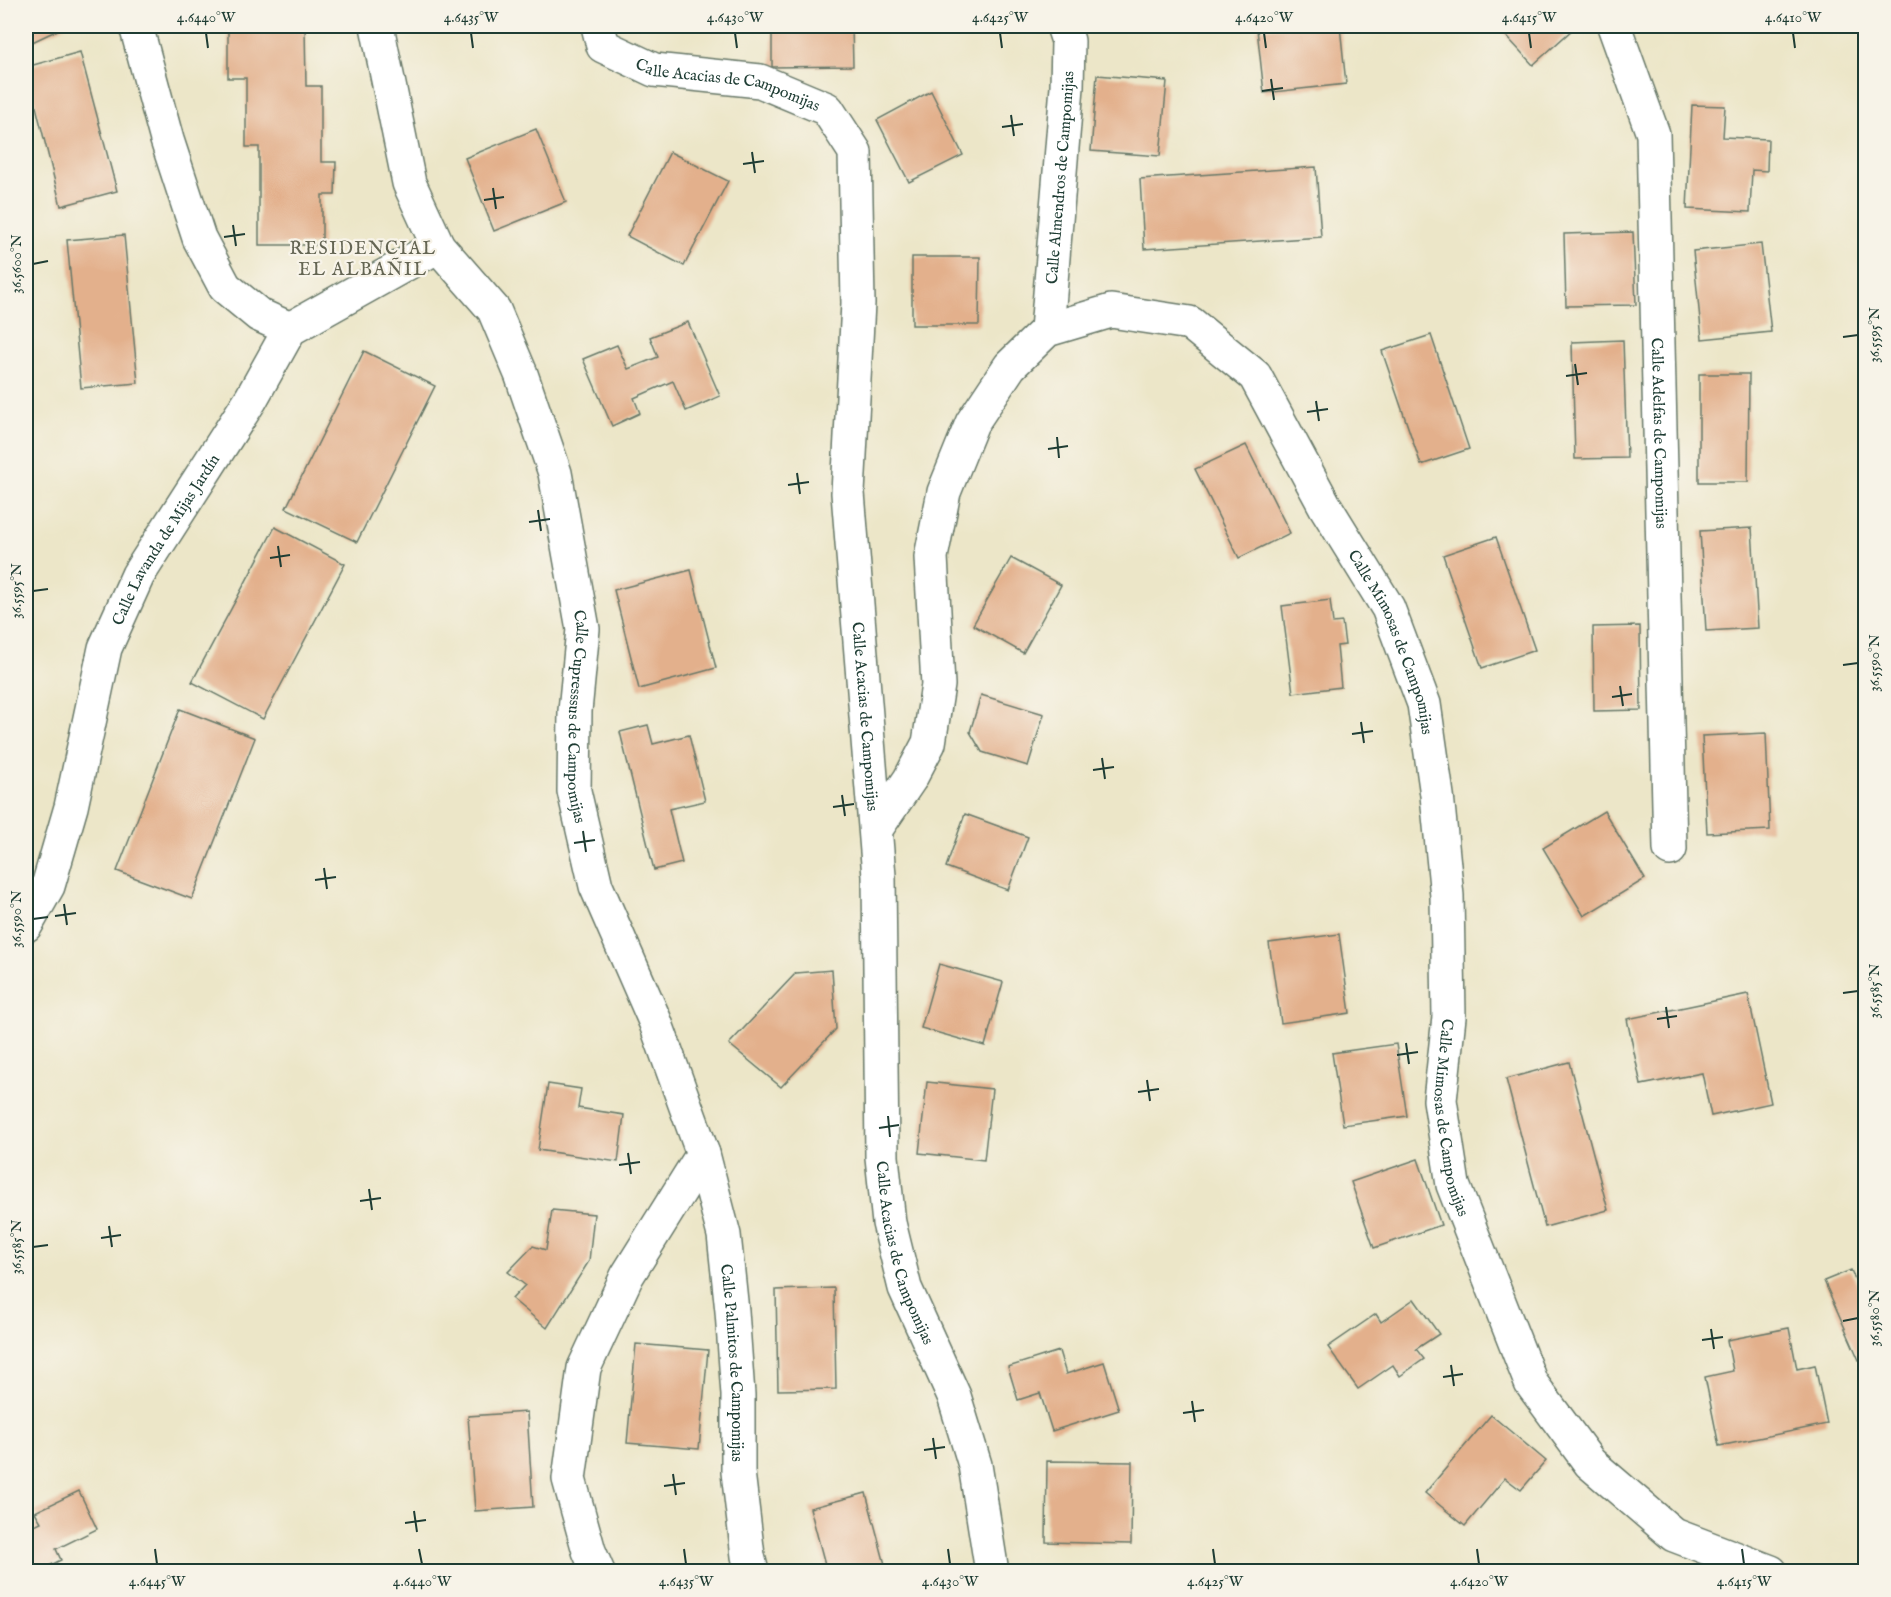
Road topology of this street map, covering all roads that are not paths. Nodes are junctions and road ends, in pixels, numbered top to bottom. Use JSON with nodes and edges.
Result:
{"nodes":[{"id":1,"x":136,"y":26,"type":"edge"},
{"id":2,"x":377,"y":26,"type":"edge"},
{"id":3,"x":598,"y":26,"type":"edge"},
{"id":4,"x":1063,"y":26,"type":"edge"},
{"id":5,"x":1614,"y":26,"type":"edge"},
{"id":6,"x":438,"y":246,"type":"junction"},
{"id":7,"x":290,"y":329,"type":"junction"},
{"id":8,"x":1047,"y":330,"type":"junction"},
{"id":9,"x":876,"y":829,"type":"junction"},
{"id":10,"x":1670,"y":849,"type":"dead end"},
{"id":11,"x":26,"y":925,"type":"edge"},
{"id":12,"x":703,"y":1154,"type":"junction"},
{"id":13,"x":598,"y":1572,"type":"edge"},
{"id":14,"x":752,"y":1572,"type":"edge"},
{"id":15,"x":992,"y":1572,"type":"edge"},
{"id":16,"x":1771,"y":1572,"type":"edge"}],
"edges":[{"from":1,"to":7,"type":"street"},
{"from":2,"to":6,"type":"street","name":"Calle Cupresssus de Campomijas"},
{"from":3,"to":9,"type":"street","name":"Calle Acacias de Campomijas"},
{"from":4,"to":8,"type":"street","name":"Calle Almendros de Campomijas"},
{"from":5,"to":10,"type":"street","name":"Calle Adelfas de Campomijas"},
{"from":6,"to":7,"type":"street"},
{"from":6,"to":12,"type":"street","name":"Calle Cupresssus de Campomijas"},
{"from":7,"to":11,"type":"street","name":"Calle Lavanda de Mijas Jardín"},
{"from":8,"to":9,"type":"street","name":"Calle Mimosas de Campomijas"},
{"from":8,"to":16,"type":"street","name":"Calle Mimosas de Campomijas"},
{"from":9,"to":15,"type":"street","name":"Calle Acacias de Campomijas"},
{"from":12,"to":13,"type":"street"},
{"from":12,"to":14,"type":"street","name":"Calle Palmitos de Campomijas"}]}
